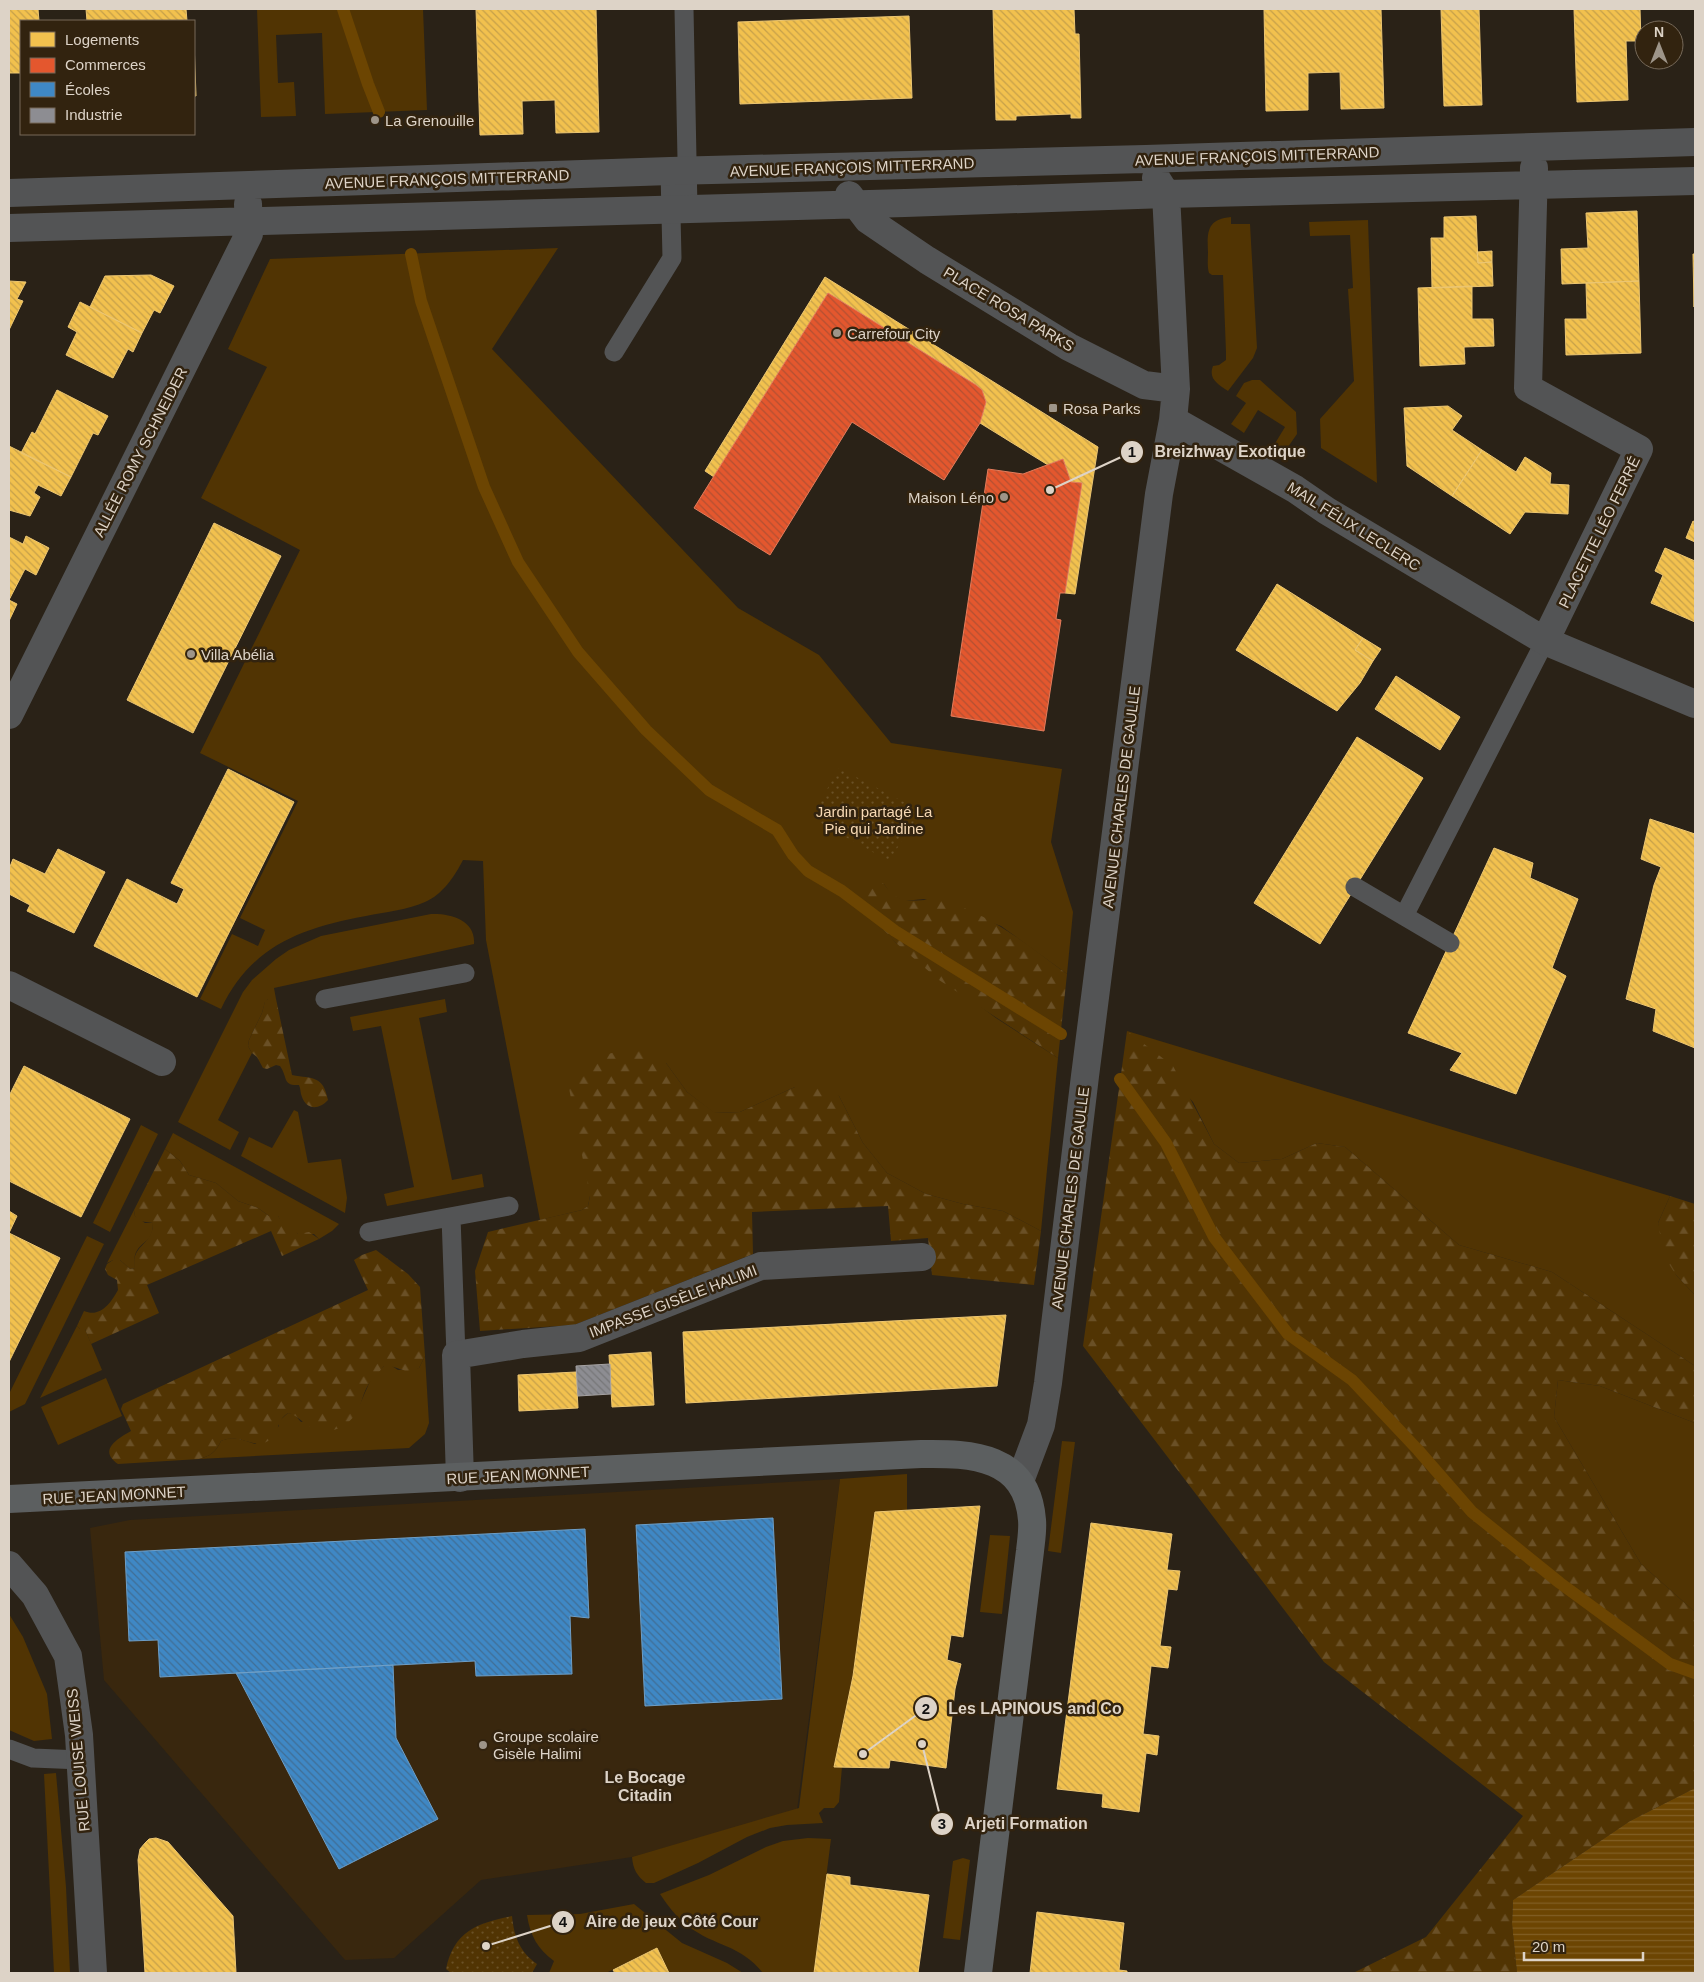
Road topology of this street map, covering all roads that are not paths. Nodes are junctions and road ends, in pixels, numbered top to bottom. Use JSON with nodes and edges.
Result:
{"nodes":[{"id":1,"x":684,"y":9,"type":"edge"},
{"id":2,"x":1695,"y":142,"type":"edge"},
{"id":3,"x":1533,"y":146,"type":"junction"},
{"id":4,"x":1145,"y":160,"type":"junction"},
{"id":5,"x":830,"y":167,"type":"junction"},
{"id":6,"x":678,"y":171,"type":"junction"},
{"id":7,"x":1695,"y":181,"type":"edge"},
{"id":8,"x":246,"y":185,"type":"junction"},
{"id":9,"x":1535,"y":185,"type":"junction"},
{"id":10,"x":9,"y":193,"type":"edge"},
{"id":11,"x":1166,"y":194,"type":"junction"},
{"id":12,"x":855,"y":205,"type":"junction"},
{"id":13,"x":679,"y":210,"type":"junction"},
{"id":14,"x":249,"y":220,"type":"junction"},
{"id":15,"x":9,"y":228,"type":"edge"},
{"id":16,"x":614,"y":352,"type":"dead end"},
{"id":17,"x":1176,"y":389,"type":"junction"},
{"id":18,"x":1173,"y":420,"type":"junction"},
{"id":19,"x":1545,"y":641,"type":"junction"},
{"id":20,"x":1695,"y":704,"type":"edge"},
{"id":21,"x":9,"y":714,"type":"edge"},
{"id":22,"x":1355,"y":887,"type":"dead end"},
{"id":23,"x":1404,"y":916,"type":"junction"},
{"id":24,"x":1450,"y":943,"type":"dead end"},
{"id":25,"x":465,"y":973,"type":"dead end"},
{"id":26,"x":9,"y":985,"type":"edge"},
{"id":27,"x":325,"y":999,"type":"dead end"},
{"id":28,"x":162,"y":1062,"type":"dead end"},
{"id":29,"x":509,"y":1206,"type":"dead end"},
{"id":30,"x":451,"y":1217,"type":"junction"},
{"id":31,"x":369,"y":1232,"type":"dead end"},
{"id":32,"x":922,"y":1257,"type":"dead end"},
{"id":33,"x":456,"y":1355,"type":"junction"},
{"id":34,"x":460,"y":1478,"type":"junction"},
{"id":35,"x":1020,"y":1481,"type":"junction"},
{"id":36,"x":9,"y":1499,"type":"edge"},
{"id":37,"x":9,"y":1565,"type":"edge"},
{"id":38,"x":9,"y":1749,"type":"edge"},
{"id":39,"x":80,"y":1760,"type":"junction"},
{"id":40,"x":93,"y":1973,"type":"edge"},
{"id":41,"x":978,"y":1973,"type":"edge"}],
"edges":[{"from":1,"to":6,"type":"lane"},
{"from":2,"to":3,"type":"street","name":"AVENUE FRANÇOIS MITTERRAND"},
{"from":3,"to":4,"type":"street","name":"AVENUE FRANÇOIS MITTERRAND"},
{"from":3,"to":9,"type":"street","name":"PLACETTE LÉO FERRÉ"},
{"from":4,"to":5,"type":"street","name":"AVENUE FRANÇOIS MITTERRAND"},
{"from":4,"to":11,"type":"street"},
{"from":5,"to":6,"type":"street","name":"AVENUE FRANÇOIS MITTERRAND"},
{"from":5,"to":12,"type":"street","name":"PLACE ROSA PARKS"},
{"from":6,"to":8,"type":"street","name":"AVENUE FRANÇOIS MITTERRAND"},
{"from":6,"to":13,"type":"lane"},
{"from":7,"to":9,"type":"street"},
{"from":8,"to":10,"type":"street","name":"AVENUE FRANÇOIS MITTERRAND"},
{"from":8,"to":14,"type":"street","name":"ALLÉE ROMY SCHNEIDER"},
{"from":9,"to":11,"type":"street"},
{"from":9,"to":19,"type":"street","name":"PLACETTE LÉO FERRÉ"},
{"from":11,"to":12,"type":"street"},
{"from":11,"to":17,"type":"street"},
{"from":12,"to":13,"type":"street"},
{"from":12,"to":17,"type":"street","name":"PLACE ROSA PARKS"},
{"from":13,"to":14,"type":"street"},
{"from":13,"to":16,"type":"lane"},
{"from":14,"to":15,"type":"street"},
{"from":14,"to":21,"type":"street","name":"ALLÉE ROMY SCHNEIDER"},
{"from":17,"to":18,"type":"street"},
{"from":18,"to":19,"type":"street","name":"MAIL FÉLIX LECLERC"},
{"from":18,"to":35,"type":"street","name":"AVENUE CHARLES DE GAULLE"},
{"from":19,"to":20,"type":"street","name":"MAIL FÉLIX LECLERC"},
{"from":19,"to":23,"type":"lane","name":"PLACETTE LÉO FERRÉ"},
{"from":22,"to":23,"type":"lane"},
{"from":23,"to":24,"type":"lane"},
{"from":25,"to":27,"type":"lane"},
{"from":26,"to":28,"type":"street"},
{"from":29,"to":30,"type":"lane"},
{"from":30,"to":31,"type":"lane"},
{"from":30,"to":33,"type":"lane"},
{"from":32,"to":33,"type":"street","name":"IMPASSE GISÈLE HALIMI"},
{"from":33,"to":34,"type":"street"},
{"from":34,"to":35,"type":"street","name":"RUE JEAN MONNET"},
{"from":34,"to":36,"type":"street","name":"RUE JEAN MONNET"},
{"from":35,"to":41,"type":"street"},
{"from":37,"to":39,"type":"street","name":"RUE LOUISE WEISS"},
{"from":38,"to":39,"type":"lane"},
{"from":39,"to":40,"type":"street","name":"RUE LOUISE WEISS"}]}
